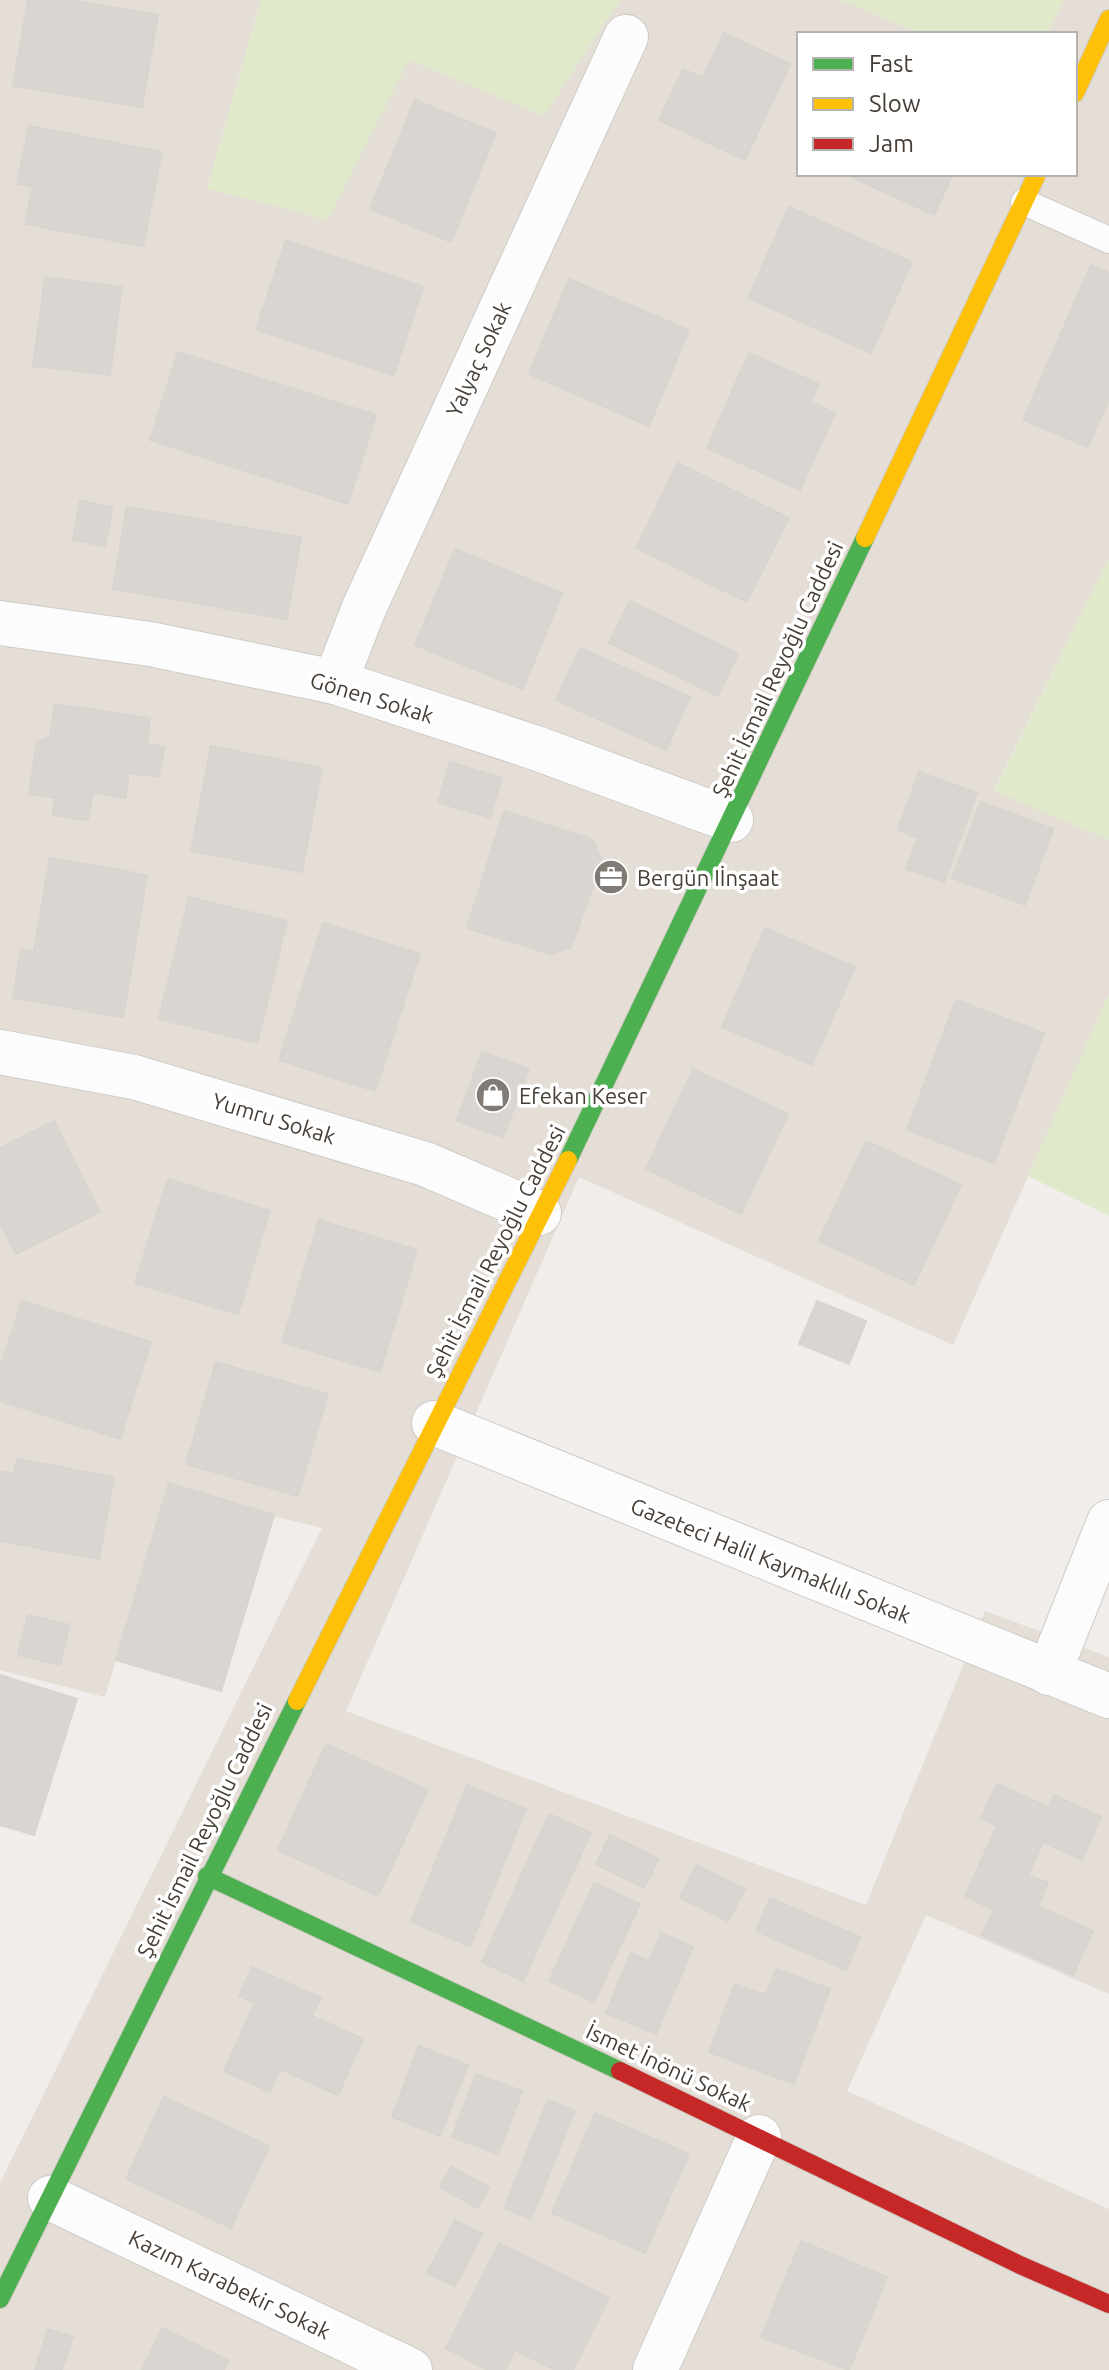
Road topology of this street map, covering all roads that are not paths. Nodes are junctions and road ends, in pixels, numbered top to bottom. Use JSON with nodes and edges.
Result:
{"nodes":[{"id":1,"x":1109,"y":19,"type":"edge"},
{"id":2,"x":626,"y":37,"type":"dead end"},
{"id":3,"x":1077,"y":89,"type":"edge"},
{"id":4,"x":1036,"y":176,"type":"edge"},
{"id":5,"x":1024,"y":202,"type":"junction"},
{"id":6,"x":1109,"y":240,"type":"edge"},
{"id":7,"x":0,"y":623,"type":"edge"},
{"id":8,"x":335,"y":682,"type":"junction"},
{"id":9,"x":731,"y":820,"type":"junction"},
{"id":10,"x":0,"y":1052,"type":"edge"},
{"id":11,"x":539,"y":1213,"type":"junction"},
{"id":12,"x":434,"y":1423,"type":"junction"},
{"id":13,"x":1109,"y":1522,"type":"edge"},
{"id":14,"x":1049,"y":1673,"type":"junction"},
{"id":15,"x":1109,"y":1696,"type":"edge"},
{"id":16,"x":207,"y":1876,"type":"junction"},
{"id":17,"x":759,"y":2137,"type":"junction"},
{"id":18,"x":50,"y":2198,"type":"junction"},
{"id":19,"x":0,"y":2299,"type":"edge"},
{"id":20,"x":1109,"y":2304,"type":"edge"},
{"id":21,"x":410,"y":2370,"type":"edge"},
{"id":22,"x":655,"y":2370,"type":"edge"}],
"edges":[{"from":1,"to":3,"type":"street"},
{"from":2,"to":8,"type":"street","name":"Yalyaç Sokak"},
{"from":4,"to":5,"type":"street","name":"Şehit İsmail Reyoğlu Caddesi"},
{"from":5,"to":6,"type":"lane"},
{"from":5,"to":9,"type":"street","name":"Şehit İsmail Reyoğlu Caddesi"},
{"from":7,"to":8,"type":"street","name":"Gönen Sokak"},
{"from":8,"to":9,"type":"street","name":"Gönen Sokak"},
{"from":9,"to":11,"type":"street","name":"Şehit İsmail Reyoğlu Caddesi"},
{"from":10,"to":11,"type":"street","name":"Yumru Sokak"},
{"from":11,"to":12,"type":"street","name":"Şehit İsmail Reyoğlu Caddesi"},
{"from":12,"to":14,"type":"street","name":"Gazeteci Halil Kaymaklılı Sokak"},
{"from":12,"to":16,"type":"street","name":"Şehit İsmail Reyoğlu Caddesi"},
{"from":13,"to":14,"type":"street"},
{"from":14,"to":15,"type":"street","name":"Gazeteci Halil Kaymaklılı Sokak"},
{"from":16,"to":17,"type":"street","name":"İsmet İnönü Sokak"},
{"from":16,"to":18,"type":"street","name":"Şehit İsmail Reyoğlu Caddesi"},
{"from":17,"to":20,"type":"street","name":"İsmet İnönü Sokak"},
{"from":17,"to":22,"type":"street"},
{"from":18,"to":19,"type":"street","name":"Şehit İsmail Reyoğlu Caddesi"},
{"from":18,"to":21,"type":"street","name":"Kazım Karabekir Sokak"}]}
